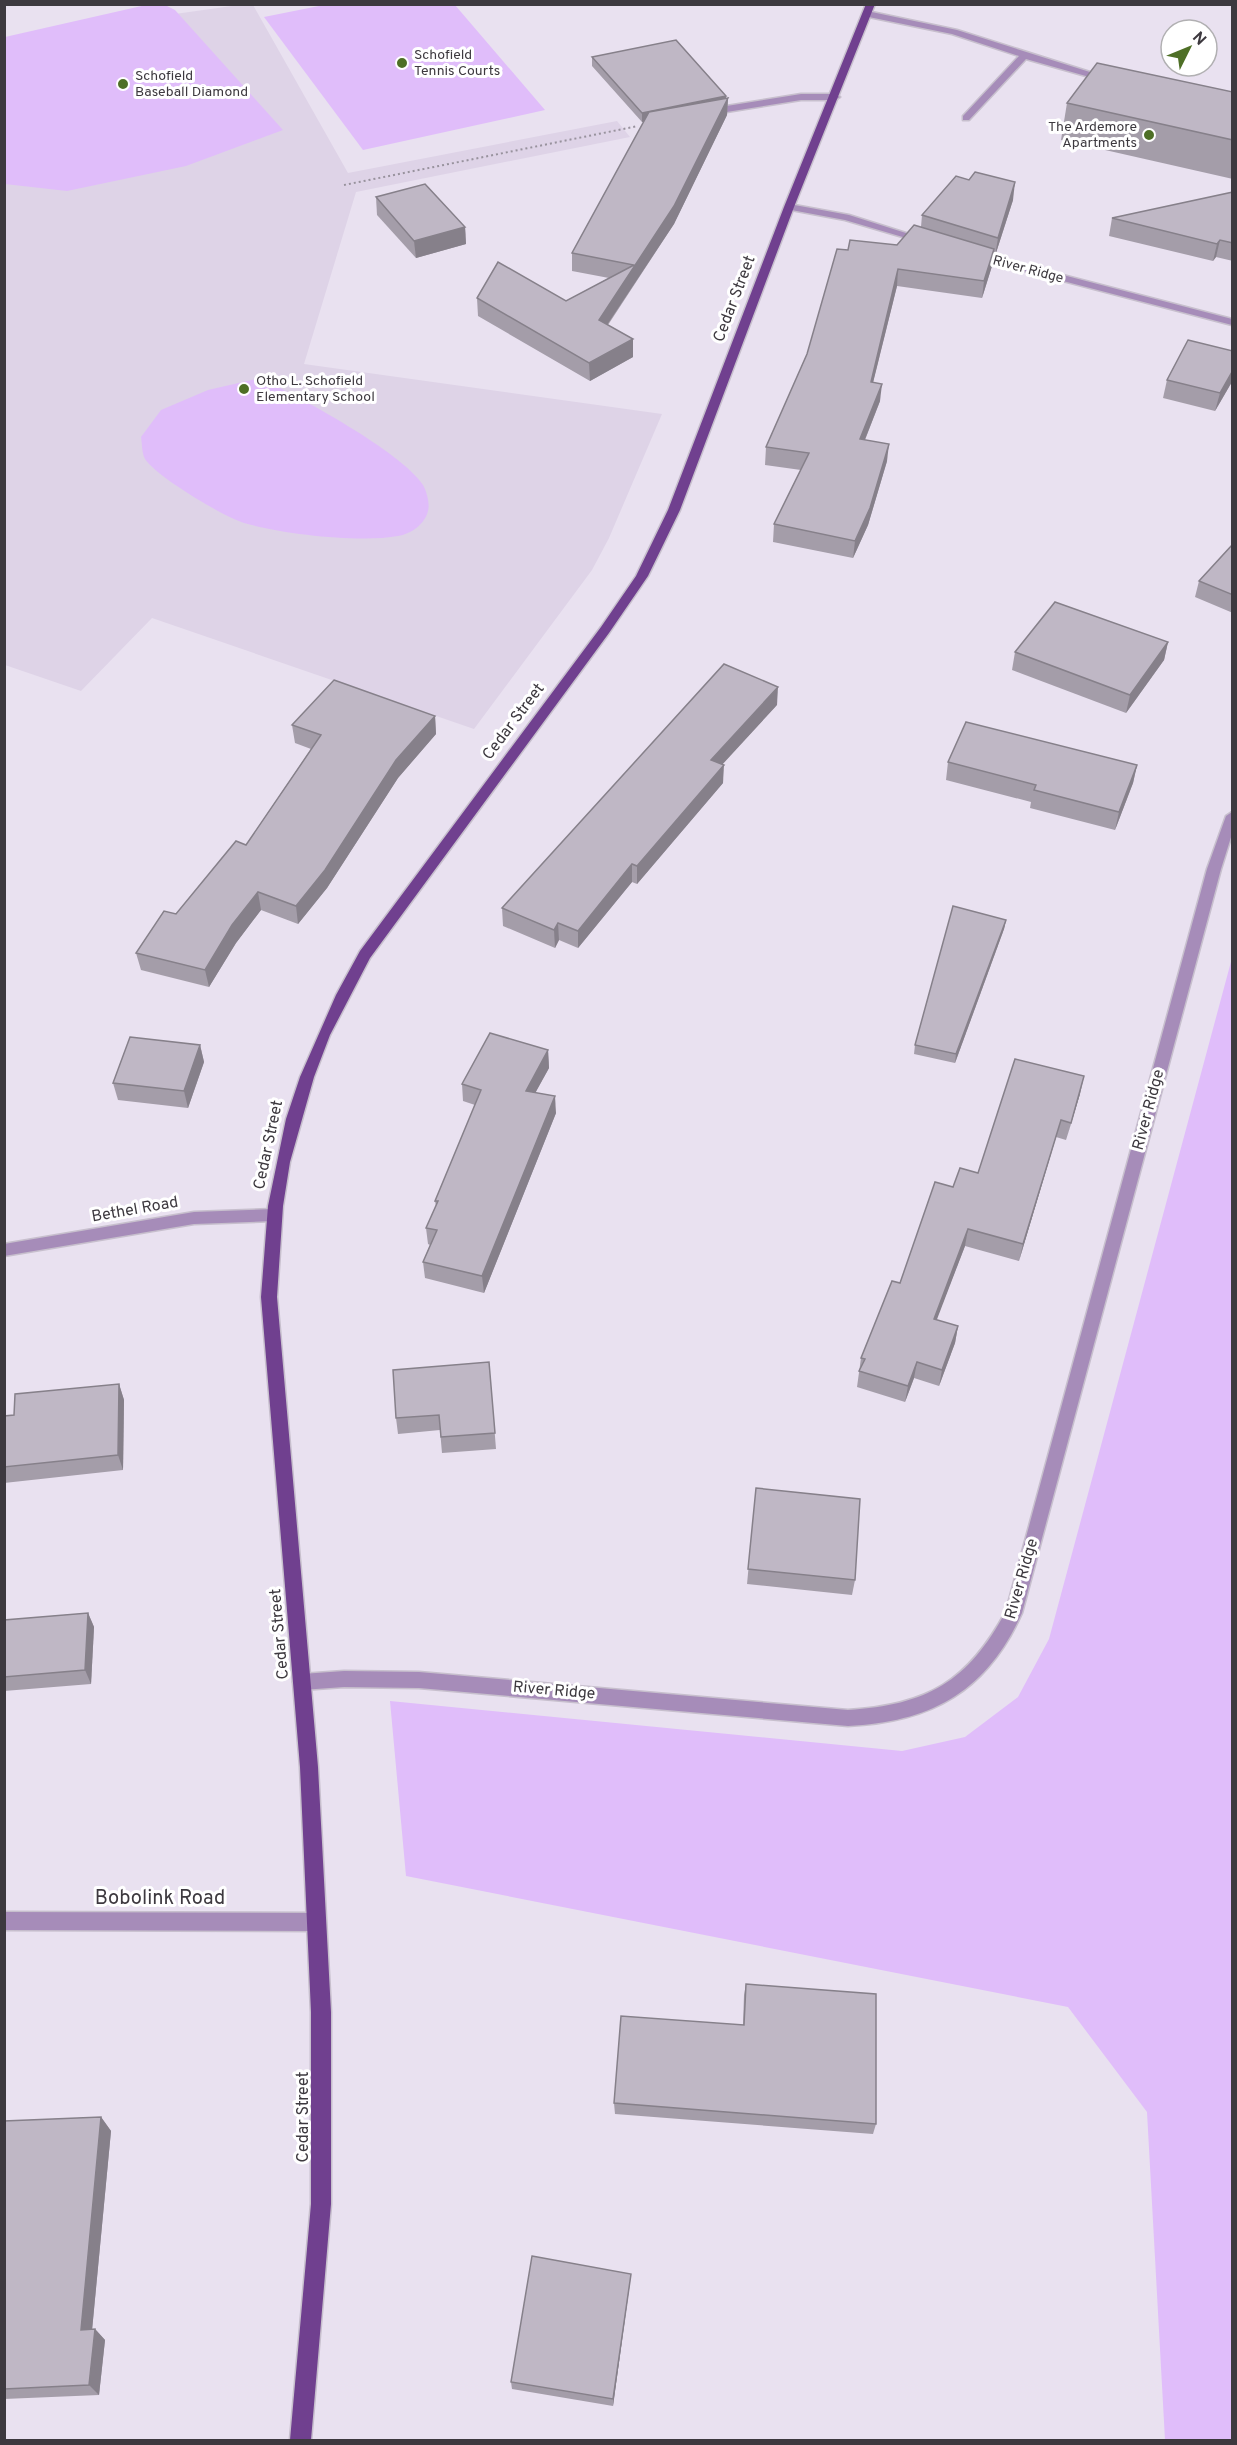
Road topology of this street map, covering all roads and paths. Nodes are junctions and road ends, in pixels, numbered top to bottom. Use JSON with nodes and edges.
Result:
{"nodes":[{"id":1,"x":869,"y":9,"type":"edge"},
{"id":2,"x":1024,"y":56,"type":"junction"},
{"id":3,"x":1123,"y":82,"type":"edge"},
{"id":4,"x":835,"y":97,"type":"junction"},
{"id":5,"x":966,"y":118,"type":"dead end"},
{"id":6,"x":638,"y":126,"type":"joint"},
{"id":7,"x":344,"y":185,"type":"dead end"},
{"id":8,"x":789,"y":207,"type":"junction"},
{"id":9,"x":931,"y":242,"type":"edge"},
{"id":10,"x":964,"y":252,"type":"edge"},
{"id":11,"x":1233,"y":322,"type":"edge"},
{"id":12,"x":1233,"y":816,"type":"edge"},
{"id":13,"x":273,"y":1215,"type":"junction"},
{"id":14,"x":4,"y":1250,"type":"edge"},
{"id":15,"x":302,"y":1682,"type":"junction"},
{"id":16,"x":4,"y":1921,"type":"edge"},
{"id":17,"x":316,"y":1922,"type":"junction"},
{"id":18,"x":300,"y":2440,"type":"edge"}],
"edges":[{"from":1,"to":2,"type":"street"},
{"from":1,"to":4,"type":"main road","name":"Cedar Street"},
{"from":2,"to":3,"type":"street"},
{"from":2,"to":5,"type":"street"},
{"from":4,"to":6,"type":"street"},
{"from":4,"to":8,"type":"main road","name":"Cedar Street"},
{"from":6,"to":7,"type":"path"},
{"from":8,"to":9,"type":"street"},
{"from":8,"to":13,"type":"main road","name":"Cedar Street"},
{"from":10,"to":11,"type":"street","name":"River Ridge"},
{"from":12,"to":15,"type":"street","name":"River Ridge"},
{"from":13,"to":14,"type":"street","name":"Bethel Road"},
{"from":13,"to":15,"type":"main road","name":"Cedar Street"},
{"from":15,"to":17,"type":"main road","name":"Cedar Street"},
{"from":16,"to":17,"type":"street","name":"Bobolink Road"},
{"from":17,"to":18,"type":"main road","name":"Cedar Street"}]}
